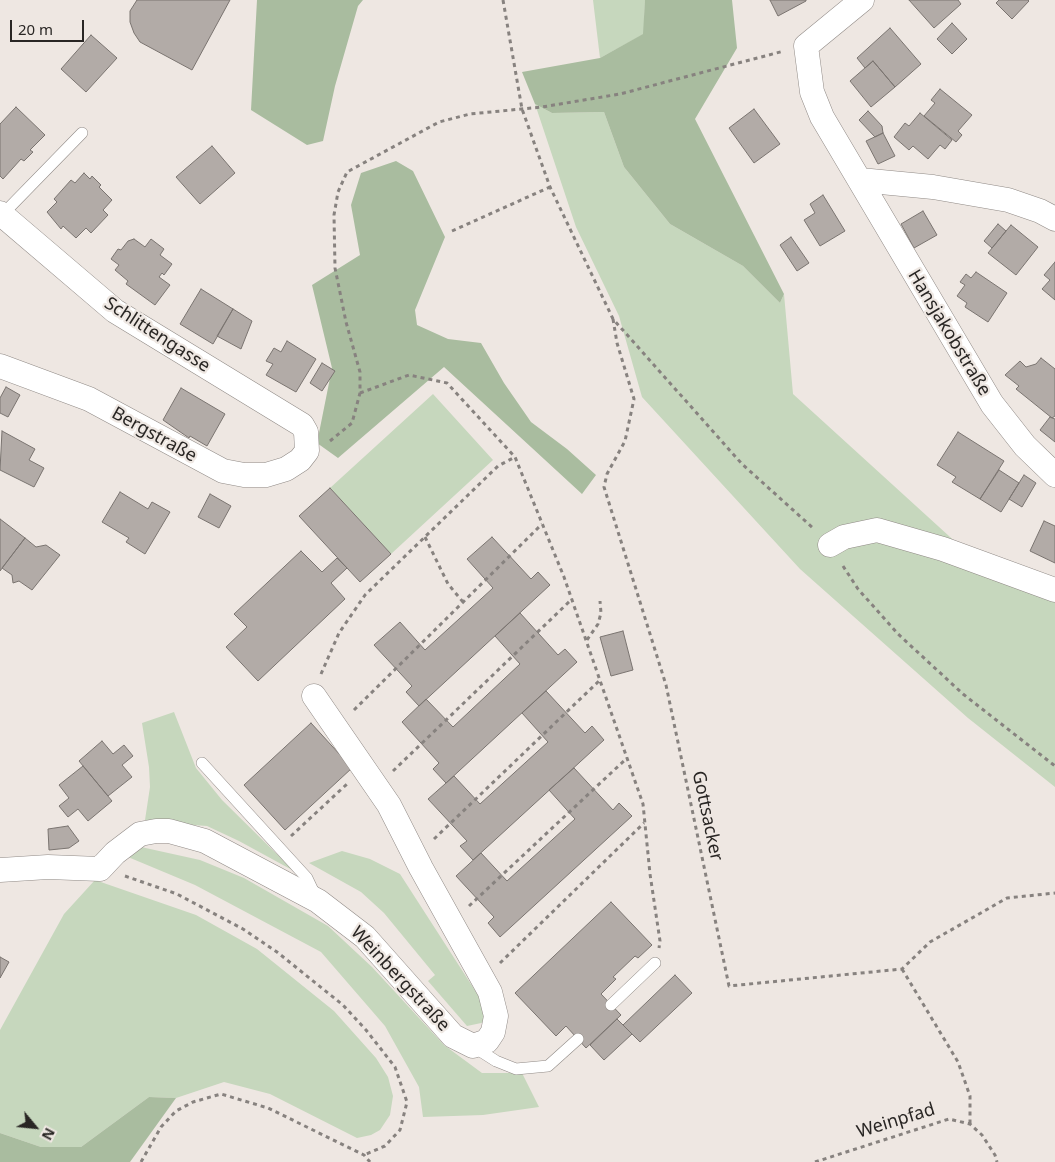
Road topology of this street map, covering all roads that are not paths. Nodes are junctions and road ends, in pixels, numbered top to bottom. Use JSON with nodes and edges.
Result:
{"nodes":[{"id":1,"x":862,"y":0,"type":"edge"},
{"id":2,"x":82,"y":133,"type":"dead end"},
{"id":3,"x":860,"y":180,"type":"junction"},
{"id":4,"x":1,"y":214,"type":"edge"},
{"id":5,"x":1055,"y":219,"type":"edge"},
{"id":6,"x":0,"y":366,"type":"edge"},
{"id":7,"x":306,"y":451,"type":"joint"},
{"id":8,"x":1055,"y":475,"type":"edge"},
{"id":9,"x":830,"y":545,"type":"road end"},
{"id":10,"x":1055,"y":590,"type":"edge"},
{"id":11,"x":314,"y":696,"type":"road end"},
{"id":12,"x":202,"y":763,"type":"dead end"},
{"id":13,"x":0,"y":870,"type":"edge"},
{"id":14,"x":318,"y":901,"type":"junction"},
{"id":15,"x":655,"y":963,"type":"road end"},
{"id":16,"x":611,"y":1006,"type":"dead end"},
{"id":17,"x":578,"y":1039,"type":"dead end"},
{"id":18,"x":473,"y":1046,"type":"junction"}],
"edges":[{"from":1,"to":3,"type":"street","name":"Hansjakobstraße"},
{"from":2,"to":4,"type":"lane"},
{"from":3,"to":5,"type":"street"},
{"from":3,"to":8,"type":"street","name":"Hansjakobstraße"},
{"from":4,"to":7,"type":"street","name":"Schlittengasse"},
{"from":6,"to":7,"type":"street","name":"Bergstraße"},
{"from":9,"to":10,"type":"street"},
{"from":11,"to":18,"type":"street"},
{"from":12,"to":14,"type":"lane"},
{"from":13,"to":14,"type":"street","name":"Weinbergstraße"},
{"from":14,"to":18,"type":"street","name":"Weinbergstraße"},
{"from":15,"to":16,"type":"lane"},
{"from":17,"to":18,"type":"lane"}]}
